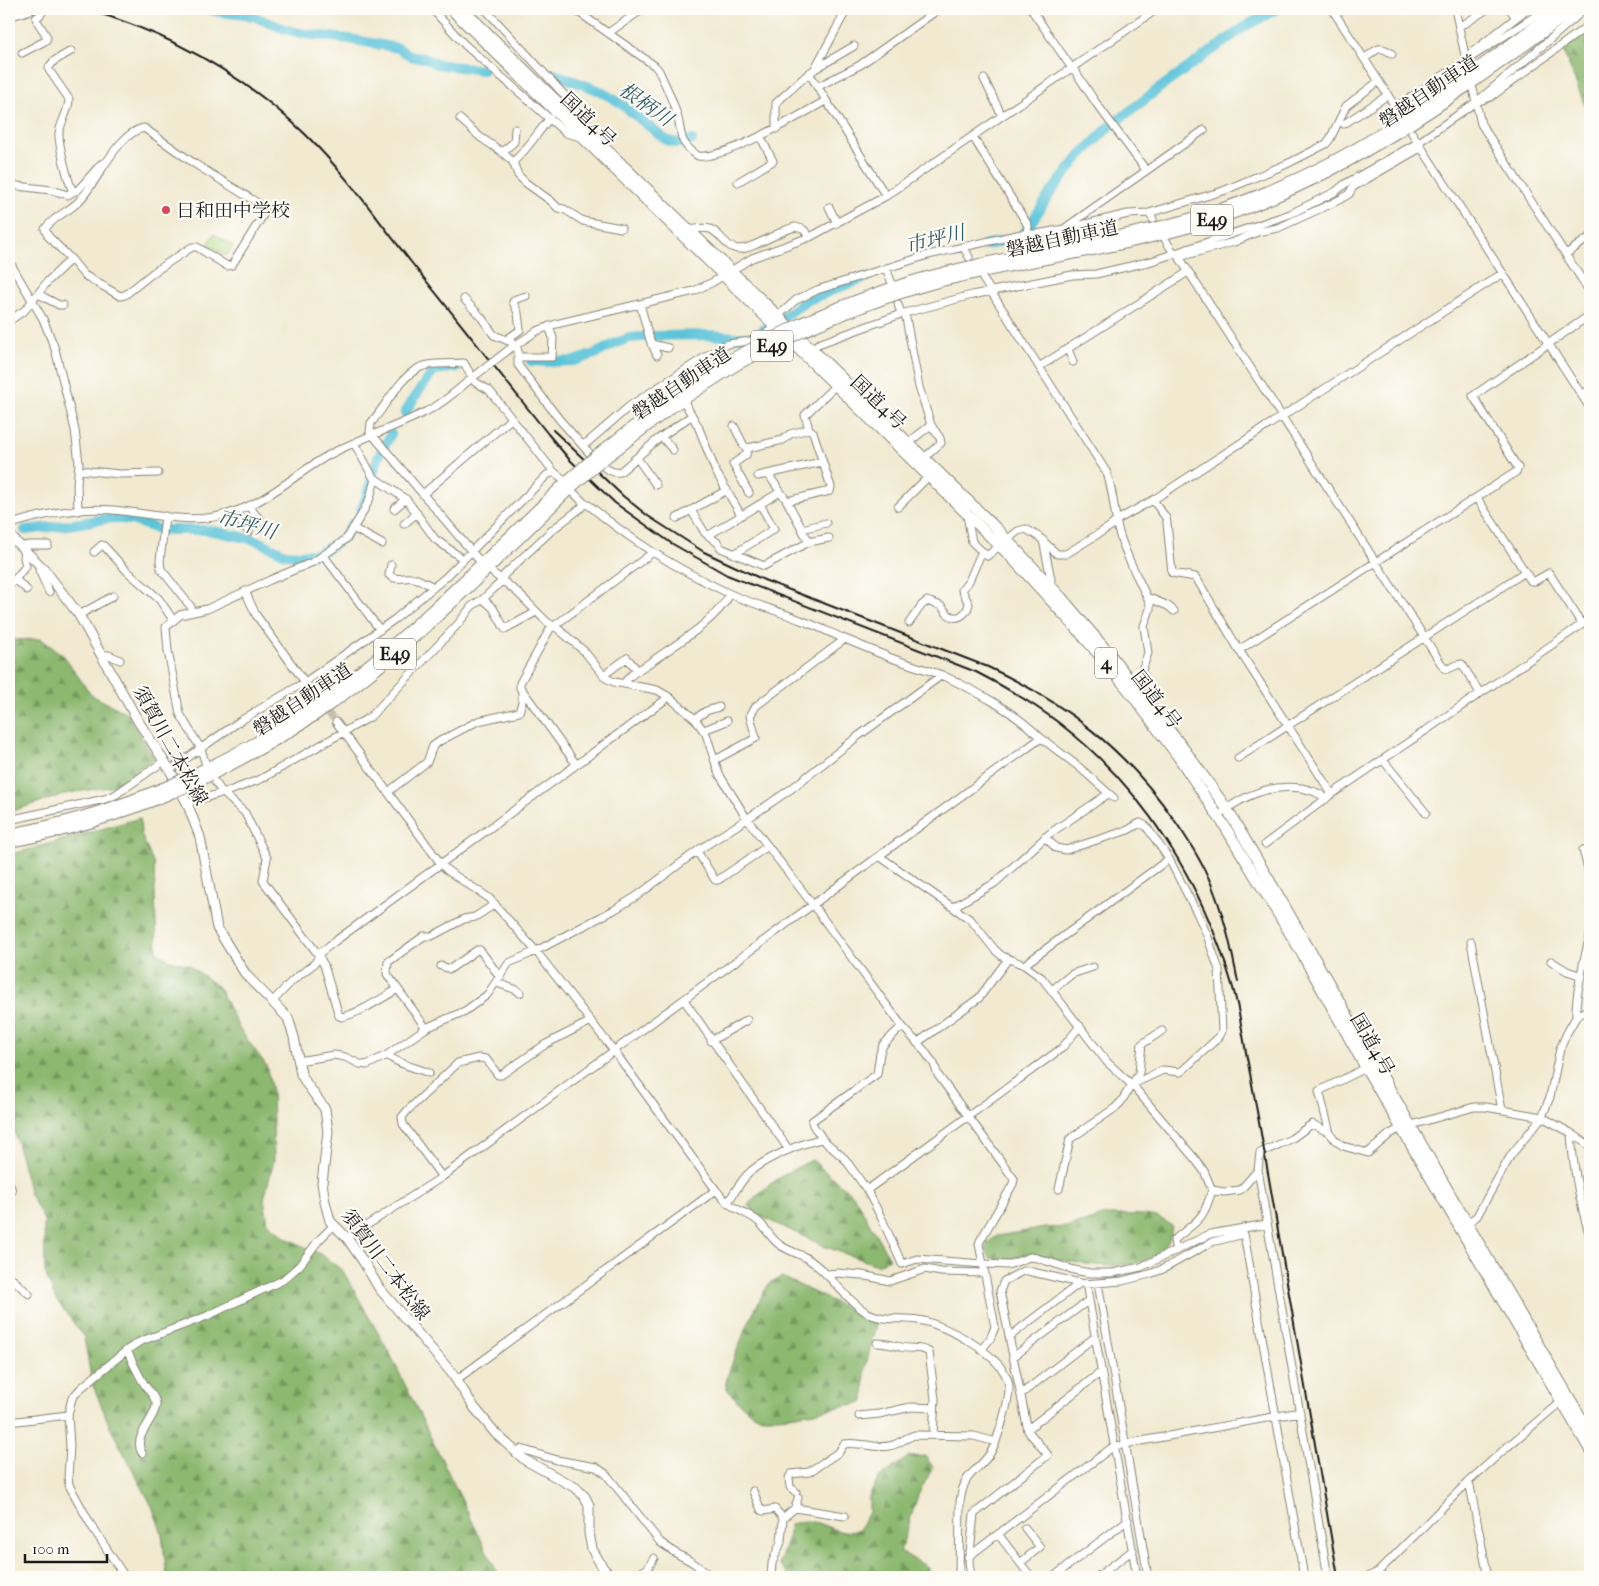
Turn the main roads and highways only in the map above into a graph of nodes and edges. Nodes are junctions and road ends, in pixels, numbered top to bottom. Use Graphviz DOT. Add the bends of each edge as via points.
graph roads {
  1 [pos="451,9"];
  2 [pos="463,9"];
  3 [pos="1560,9"];
  4 [pos="1578,10"];
  5 [pos="584,134"];
  6 [pos="728,273"];
  7 [pos="777,321"];
  8 [pos="803,326"];
  9 [pos="9,536"];
  10 [pos="1003,543"];
  11 [pos="172,789"];
  12 [pos="9,834"];
  13 [pos="9,842"];
  14 [pos="1406,1126"];
  15 [pos="1564,1399"];
  16 [pos="1590,1433"];
  17 [pos="1590,1450"];
  18 [pos="611,1577"];
  1 -- 5 [label="highway, 国道4号 / 4"];
  2 -- 5 [label="highway, 国道4号 / 4"];
  3 -- 8 [label="highway, 磐越自動車道 / E49" via="1383,132 1281,185 1198,216 1154,228 908,282 836,307"];
  4 -- 8 [label="highway, 磐越自動車道 / E49" via="1389,139 1277,196 1158,236 910,290"];
  5 -- 6 [label="highway, 国道4号 / 4"];
  5 -- 6 [label="highway, 国道4号 / 4" via="690,230"];
  6 -- 7 [label="highway, 国道4号 / 4"];
  7 -- 10 [label="highway, 国道4号 / 4" via="836,385 966,512"];
  7 -- 10 [label="highway, 国道4号 / 4" via="811,349 924,458"];
  8 -- 11 [label="highway, 磐越自動車道 / E49, bridge" via="736,360 601,457 569,484 418,634 352,689 263,748"];
  9 -- 18 [label="main road, 須賀川二本松線" via="40,565 79,615 138,721 170,770 200,837 217,928 246,975 290,1022 306,1083 327,1113 322,1183 333,1226 346,1238 383,1293 451,1372 484,1420 525,1460 576,1488 585,1497 589,1505 592,1549"];
  10 -- 14 [label="highway, 国道4号 / 4" via="1126,687 1177,755 1295,942 1366,1068"];
  10 -- 14 [label="highway, 国道4号 / 4" via="1050,586 1132,682 1226,810 1274,888"];
  11 -- 12 [label="highway, 磐越自動車道 / E49"];
  11 -- 13 [label="highway, 磐越自動車道 / E49" via="123,812"];
  14 -- 15 [label="highway, 国道4号 / 4"];
  14 -- 15 [label="highway, 国道4号 / 4" via="1467,1224"];
  15 -- 16 [label="highway, 国道4号 / 4"];
  15 -- 17 [label="highway, 国道4号 / 4"];
}
